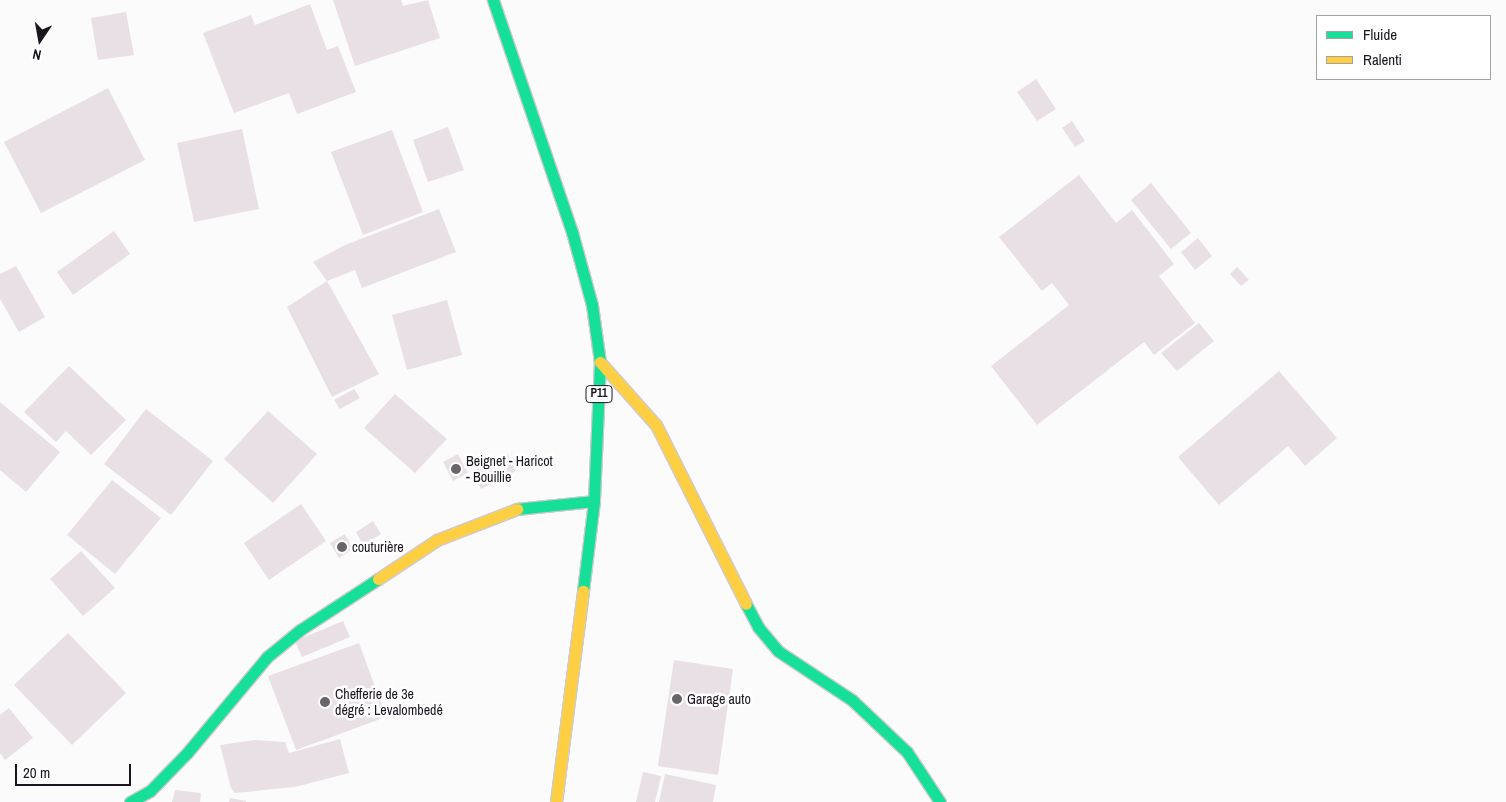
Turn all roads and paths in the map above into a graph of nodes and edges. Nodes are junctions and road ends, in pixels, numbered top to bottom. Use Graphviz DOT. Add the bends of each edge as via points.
graph roads {
  1 [pos="493,0"];
  2 [pos="600,362"];
  3 [pos="594,501"];
  4 [pos="130,802"];
  5 [pos="556,802"];
  6 [pos="940,802"];
  1 -- 2 [label="street, P11" via="572,232 592,305"];
  2 -- 3 [label="street, P11"];
  2 -- 6 [label="street" via="656,425 758,628 778,651 852,700 907,752"];
  3 -- 4 [label="street" via="513,509 437,540 300,630 267,657 187,754 150,791"];
  3 -- 5 [label="street, P11"];
}
